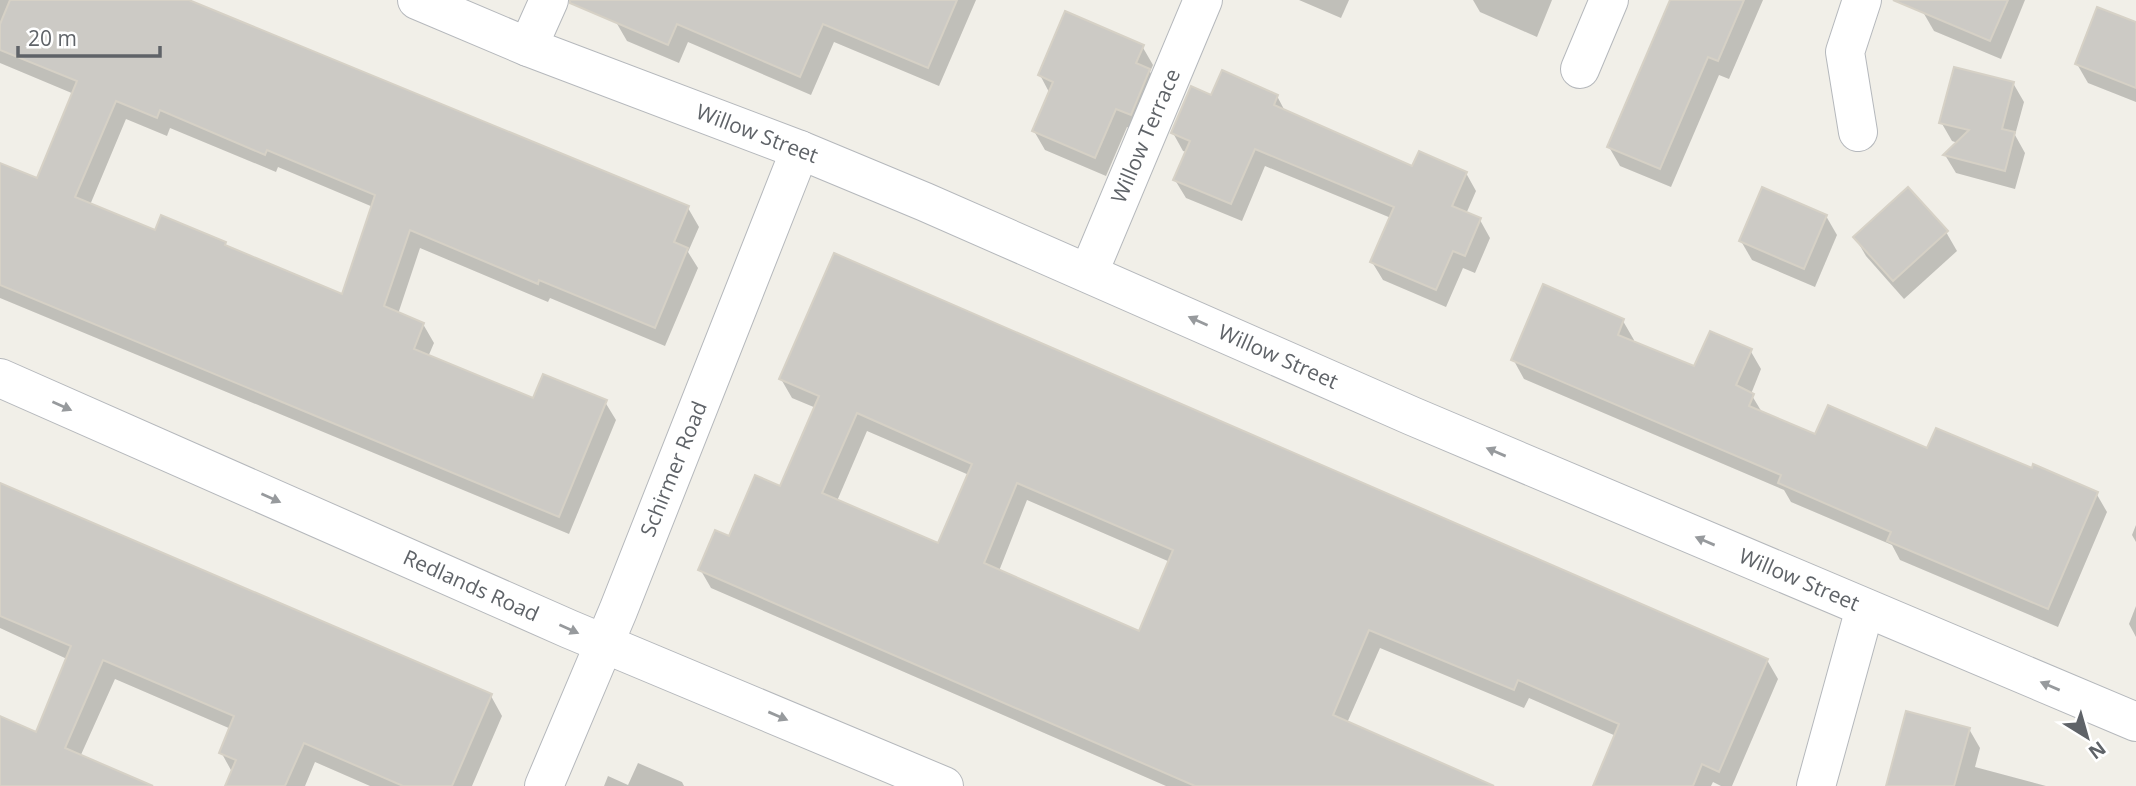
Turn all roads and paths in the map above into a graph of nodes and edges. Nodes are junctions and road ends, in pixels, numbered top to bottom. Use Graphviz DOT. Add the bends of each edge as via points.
graph roads {
  1 [pos="417,0"];
  2 [pos="549,0"];
  3 [pos="1203,0"];
  4 [pos="1609,0"];
  5 [pos="1863,0"];
  6 [pos="528,47"];
  7 [pos="1580,69"];
  8 [pos="1858,132"];
  9 [pos="800,150"];
  10 [pos="1089,272"];
  11 [pos="0,378"];
  12 [pos="1865,608"];
  13 [pos="605,644"];
  14 [pos="2136,722"];
  15 [pos="544,786"];
  16 [pos="944,786"];
  17 [pos="1816,786"];
  1 -- 6 [label="street, Willow Street"];
  2 -- 6 [label="street"];
  3 -- 10 [label="street, Willow Terrace"];
  4 -- 7 [label="street"];
  5 -- 8 [label="street" via="1845,52"];
  6 -- 9 [label="street, Willow Street"];
  9 -- 10 [label="street, Willow Street"];
  9 -- 13 [label="street, Schirmer Road"];
  12 -- 10 [label="street, Willow Street, one-way" via="1412,416"];
  11 -- 13 [label="street, Redlands Road, one-way"];
  14 -- 12 [label="street, Willow Street, one-way"];
  12 -- 17 [label="street"];
  13 -- 15 [label="street, Schirmer Road"];
  13 -- 16 [label="street, Redlands Road, one-way"];
}
